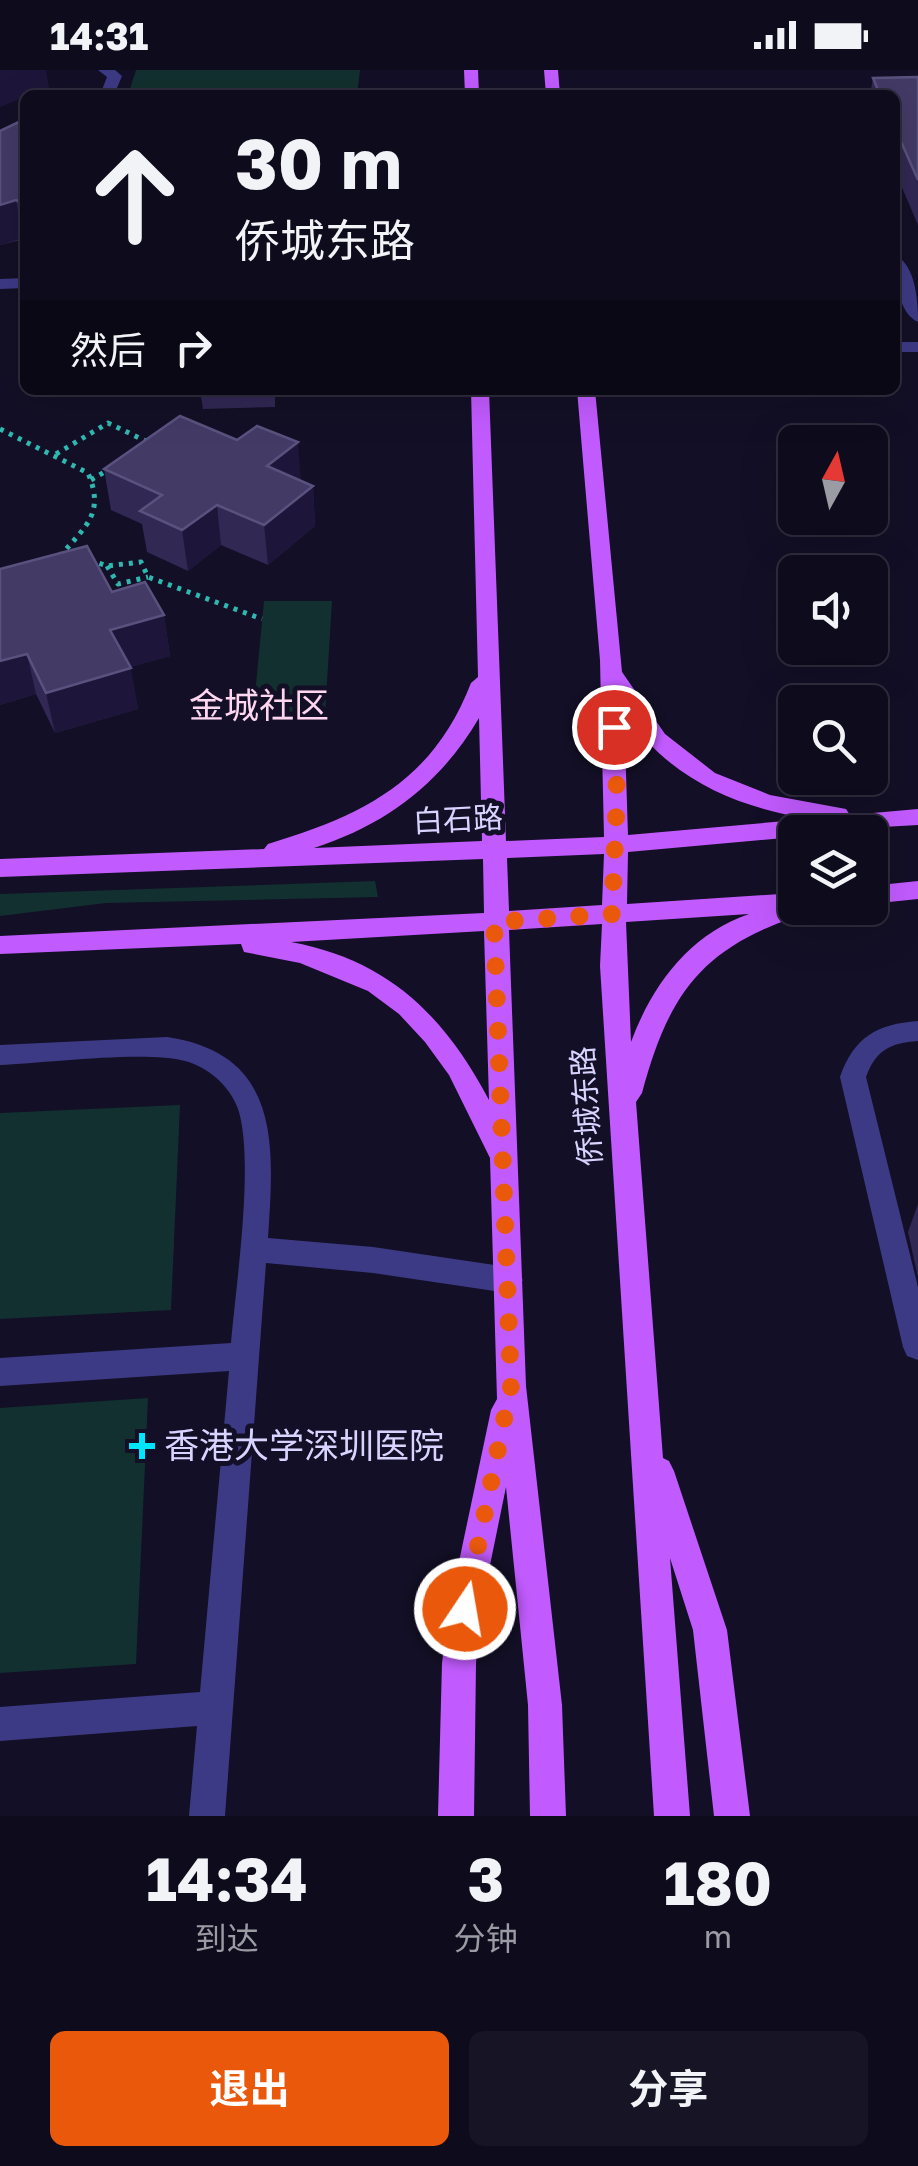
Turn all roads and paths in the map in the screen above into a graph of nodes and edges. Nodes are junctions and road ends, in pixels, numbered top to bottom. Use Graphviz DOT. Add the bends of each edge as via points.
graph roads {
  1 [pos="105,70"];
  2 [pos="110,90"];
  3 [pos="900,272"];
  4 [pos="918,317"];
  5 [pos="480,395"];
  6 [pos="586,395"];
  7 [pos="0,429"];
  8 [pos="137,453"];
  9 [pos="54,454"];
  10 [pos="122,462"];
  11 [pos="91,480"];
  12 [pos="66,551"];
  13 [pos="54,560"];
  14 [pos="107,566"];
  15 [pos="148,577"];
  16 [pos="262,619"];
  17 [pos="611,660"];
  18 [pos="488,664"];
  19 [pos="842,815"];
  20 [pos="918,817"];
  21 [pos="888,820"];
  22 [pos="778,830"];
  23 [pos="616,845"];
  24 [pos="494,851"];
  25 [pos="217,860"];
  26 [pos="0,868"];
  27 [pos="918,890"];
  28 [pos="888,893"];
  29 [pos="778,903"];
  30 [pos="612,914"];
  31 [pos="778,914"];
  32 [pos="494,922"];
  33 [pos="193,937"];
  34 [pos="0,945"];
  35 [pos="918,1030"];
  36 [pos="0,1055"];
  37 [pos="623,1118"];
  38 [pos="505,1173"];
  39 [pos="252,1248"];
  40 [pos="508,1280"];
  41 [pos="918,1347"];
  42 [pos="245,1356"];
  43 [pos="0,1372"];
  44 [pos="511,1386"];
  45 [pos="647,1442"];
  46 [pos="215,1708"];
  47 [pos="0,1724"];
  48 [pos="207,1816"];
  49 [pos="456,1816"];
  50 [pos="548,1816"];
  51 [pos="672,1816"];
  52 [pos="732,1816"];
  1 -- 2 [label="street" via="115,76"];
  3 -- 4 [label="street"];
  5 -- 18 [label="main road"];
  6 -- 17 [label="main road, 侨城东路"];
  7 -- 9 [label="path"];
  8 -- 9 [label="path" via="155,443 108,423"];
  9 -- 11 [label="path"];
  10 -- 11 [label="path"];
  11 -- 12 [label="path" via="97,494 92,519"];
  12 -- 13 [label="path"];
  12 -- 14 [label="path"];
  14 -- 15 [label="path" via="140,562"];
  14 -- 15 [label="path" via="118,584"];
  15 -- 16 [label="path"];
  17 -- 19 [label="main road" via="631,706 678,762 713,784 785,808"];
  17 -- 23 [label="main road, 侨城东路"];
  18 -- 24 [label="main road"];
  18 -- 25 [label="main road" via="474,712 424,780 342,830"];
  20 -- 21 [label="main road, 白石路"];
  22 -- 23 [label="main road, 白石路"];
  23 -- 24 [label="main road, 白石路"];
  23 -- 30 [label="main road, 侨城东路"];
  24 -- 25 [label="main road, 白石路"];
  24 -- 32 [label="main road"];
  25 -- 26 [label="main road, 白石路"];
  27 -- 28 [label="main road"];
  29 -- 30 [label="main road"];
  30 -- 32 [label="main road"];
  30 -- 37 [label="main road, 侨城东路"];
  31 -- 37 [label="main road" via="719,938 662,997 639,1049"];
  32 -- 33 [label="main road"];
  32 -- 38 [label="main road"];
  33 -- 34 [label="main road"];
  33 -- 38 [label="main road" via="311,957 386,988 435,1031 462,1069"];
  35 -- 41 [label="street" via="874,1041 860,1054 853,1077"];
  36 -- 39 [label="street" via="167,1046 212,1059 230,1073 252,1111"];
  37 -- 45 [label="main road, 侨城东路"];
  38 -- 40 [label="main road"];
  39 -- 40 [label="street"];
  39 -- 42 [label="street"];
  40 -- 44 [label="main road"];
  42 -- 43 [label="street"];
  42 -- 46 [label="street"];
  44 -- 49 [label="main road" via="465,1609"];
  44 -- 50 [label="main road" via="545,1705"];
  45 -- 51 [label="main road, 侨城东路"];
  45 -- 52 [label="main road" via="710,1630"];
  46 -- 47 [label="street"];
  46 -- 48 [label="street"];
}
